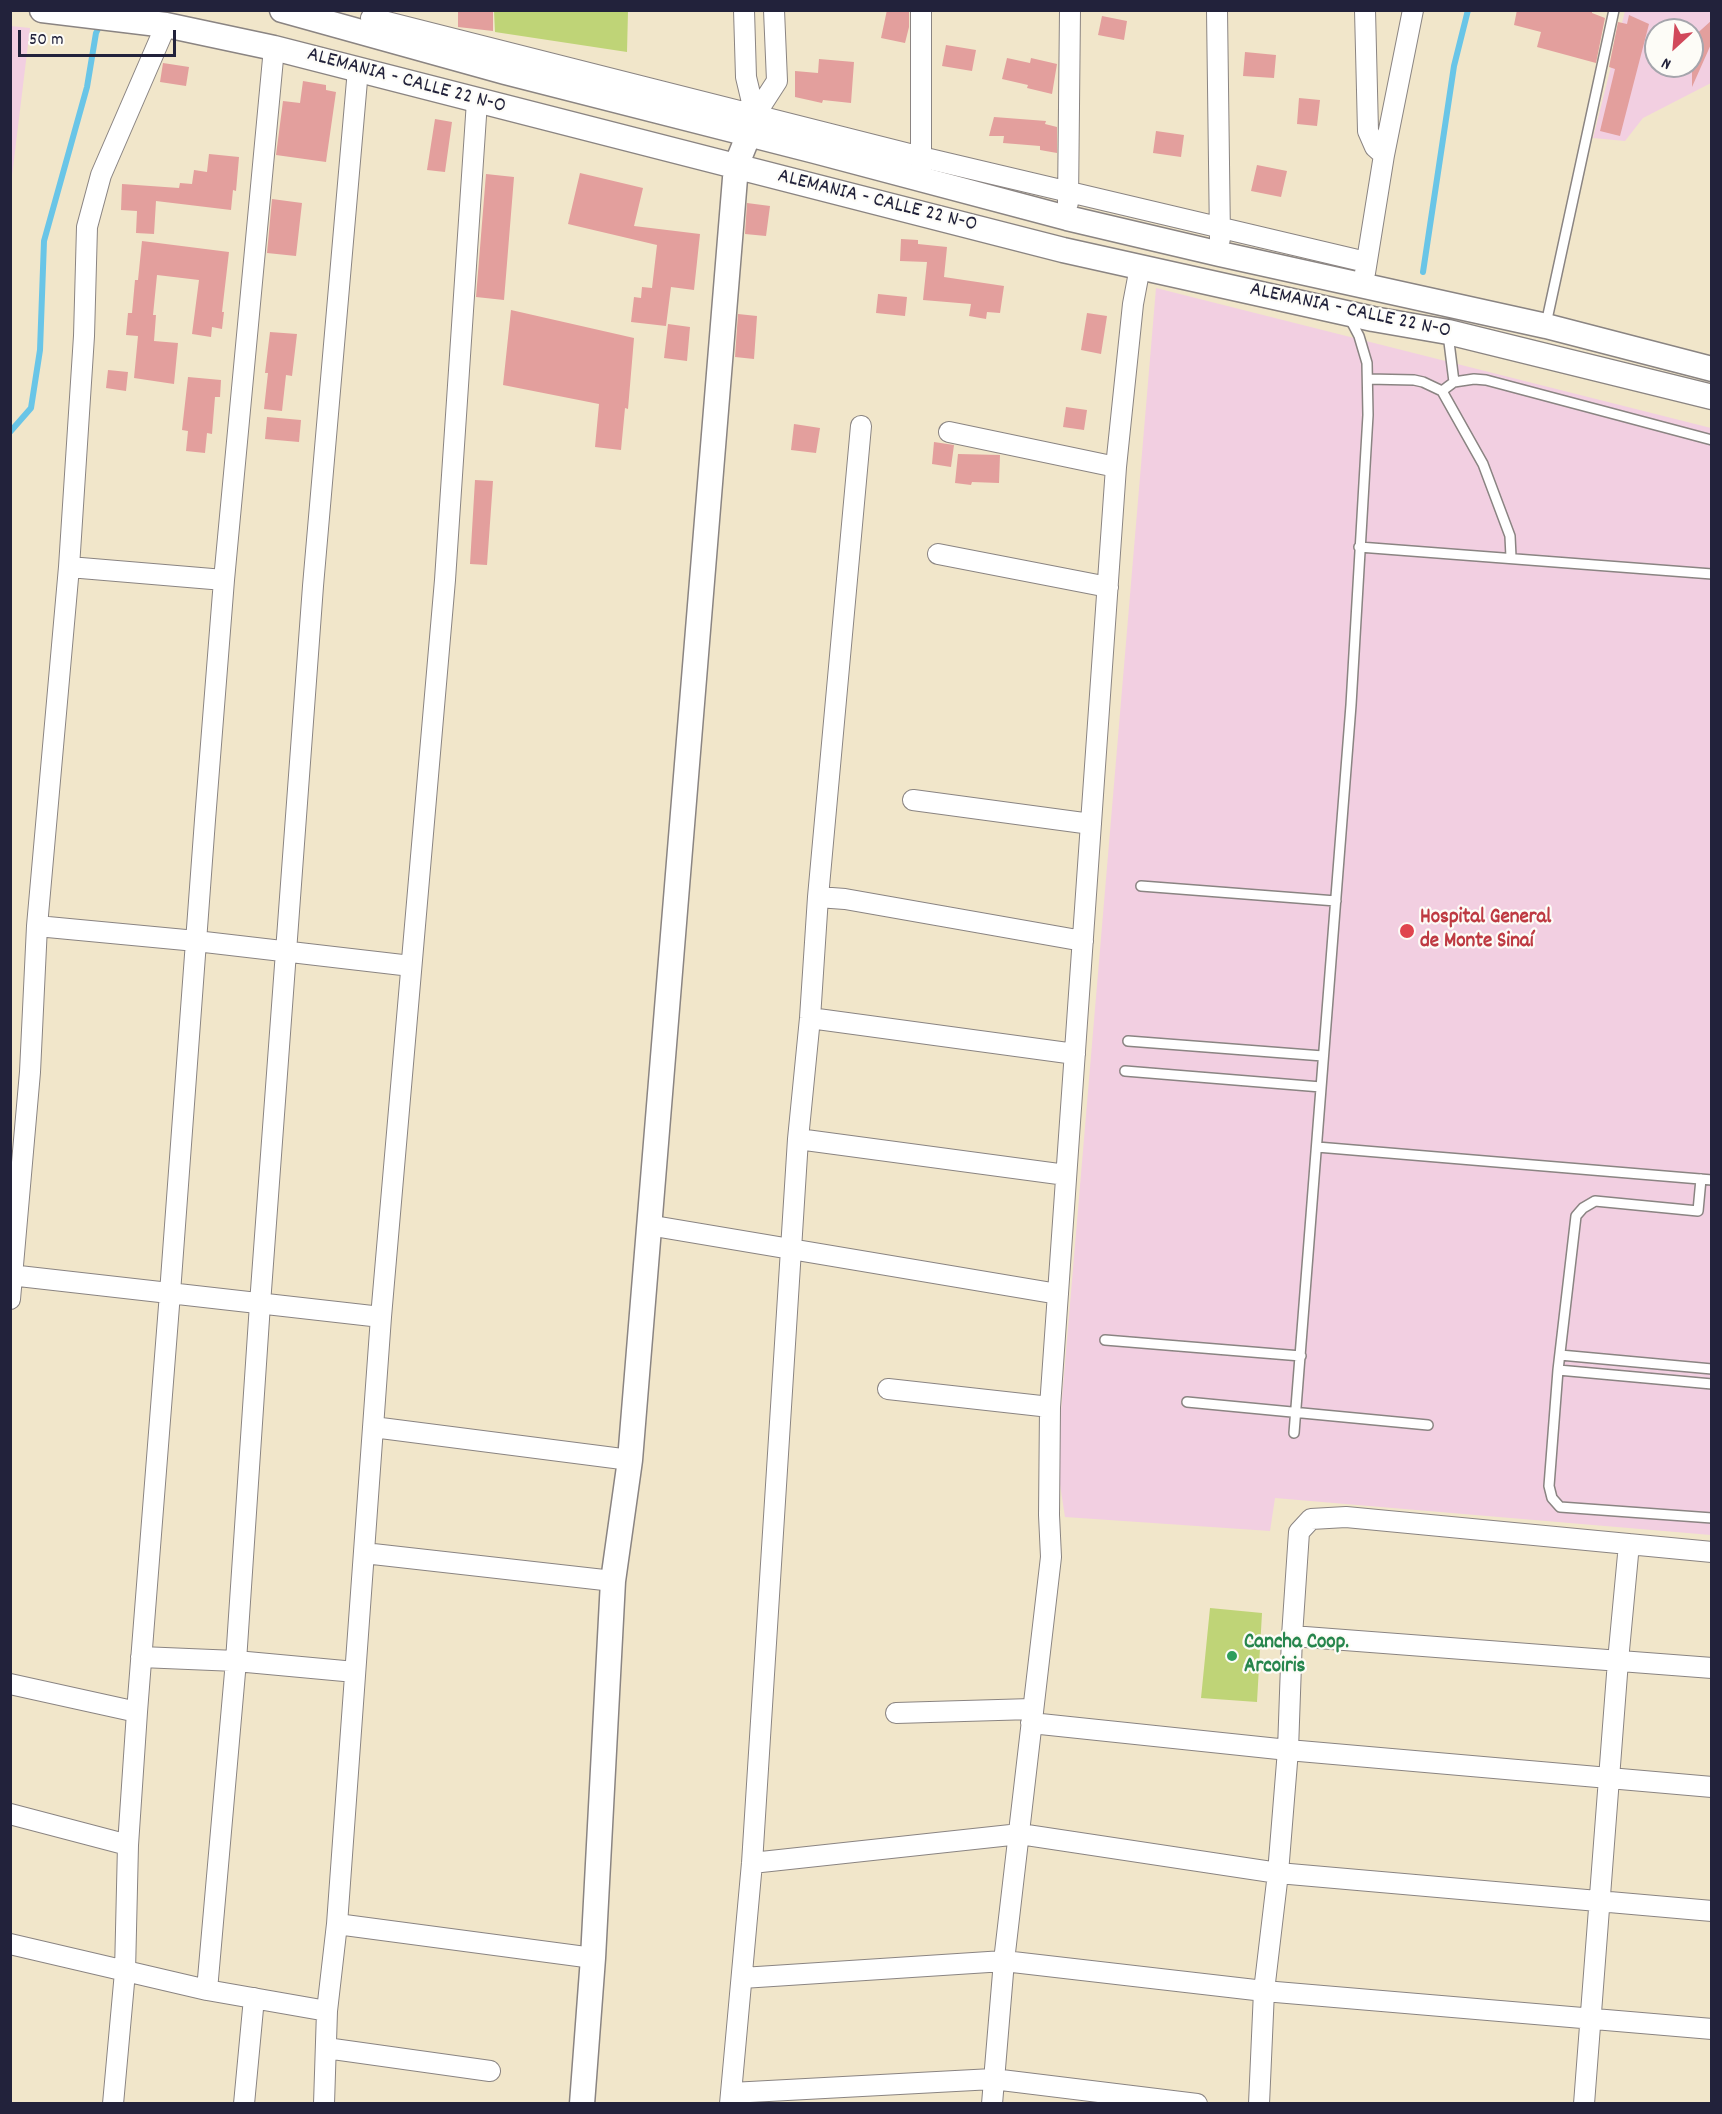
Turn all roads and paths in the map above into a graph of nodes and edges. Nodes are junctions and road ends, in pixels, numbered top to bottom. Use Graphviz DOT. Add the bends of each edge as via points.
graph roads {
  1 [pos="282,10"];
  2 [pos="744,10"];
  3 [pos="774,10"];
  4 [pos="921,10"];
  5 [pos="1070,10"];
  6 [pos="1217,10"];
  7 [pos="1365,10"];
  8 [pos="1413,10"];
  9 [pos="1614,10"];
  10 [pos="44,11"];
  11 [pos="371,21"];
  12 [pos="158,24"];
  13 [pos="274,48"];
  14 [pos="358,69"];
  15 [pos="477,101"];
  16 [pos="752,124"];
  17 [pos="1384,154"];
  18 [pos="736,166"];
  19 [pos="921,168"];
  20 [pos="1068,193"];
  21 [pos="1067,218"];
  22 [pos="1220,229"];
  23 [pos="1220,254"];
  24 [pos="1140,267"];
  25 [pos="1365,273"];
  26 [pos="1345,311"];
  27 [pos="1546,326"];
  28 [pos="1448,332"];
  29 [pos="1712,369"];
  30 [pos="1368,379"];
  31 [pos="1454,382"];
  32 [pos="1442,392"];
  33 [pos="1712,397"];
  34 [pos="861,426"];
  35 [pos="949,432"];
  36 [pos="1712,440"];
  37 [pos="1116,467"];
  38 [pos="1359,547"];
  39 [pos="938,554"];
  40 [pos="1511,557"];
  41 [pos="69,567"];
  42 [pos="1712,574"];
  43 [pos="224,580"];
  44 [pos="1108,588"];
  45 [pos="913,800"];
  46 [pos="1091,824"];
  47 [pos="1141,886"];
  48 [pos="818,897"];
  49 [pos="1336,901"];
  50 [pos="37,927"];
  51 [pos="196,941"];
  52 [pos="1083,941"];
  53 [pos="286,952"];
  54 [pos="411,966"];
  55 [pos="810,1018"];
  56 [pos="1128,1041"];
  57 [pos="1075,1054"];
  58 [pos="1323,1056"];
  59 [pos="1125,1071"];
  60 [pos="1321,1087"];
  61 [pos="798,1139"];
  62 [pos="1317,1147"];
  63 [pos="1066,1175"];
  64 [pos="1701,1179"];
  65 [pos="1712,1180"];
  66 [pos="1699,1198"];
  67 [pos="1712,1199"];
  68 [pos="648,1225"];
  69 [pos="790,1248"];
  70 [pos="11,1275"];
  71 [pos="170,1293"];
  72 [pos="1058,1294"];
  73 [pos="10,1299"];
  74 [pos="260,1304"];
  75 [pos="381,1317"];
  76 [pos="1105,1340"];
  77 [pos="1560,1354"];
  78 [pos="1300,1356"];
  79 [pos="1712,1369"];
  80 [pos="1558,1370"];
  81 [pos="1712,1384"];
  82 [pos="888,1389"];
  83 [pos="1187,1402"];
  84 [pos="1050,1407"];
  85 [pos="1296,1412"];
  86 [pos="1428,1425"];
  87 [pos="373,1427"];
  88 [pos="1294,1433"];
  89 [pos="630,1460"];
  90 [pos="1712,1518"];
  91 [pos="1629,1544"];
  92 [pos="1712,1552"];
  93 [pos="364,1553"];
  94 [pos="613,1581"];
  95 [pos="1292,1636"];
  96 [pos="141,1657"];
  97 [pos="236,1661"];
  98 [pos="1618,1662"];
  99 [pos="1712,1668"];
  100 [pos="355,1672"];
  101 [pos="10,1684"];
  102 [pos="137,1712"];
  103 [pos="896,1713"];
  104 [pos="1032,1716"];
  105 [pos="1288,1750"];
  106 [pos="1609,1778"];
  107 [pos="1712,1787"];
  108 [pos="10,1814"];
  109 [pos="1020,1834"];
  110 [pos="128,1845"];
  111 [pos="752,1863"];
  112 [pos="1278,1873"];
  113 [pos="1599,1900"];
  114 [pos="1712,1911"];
  115 [pos="337,1924"];
  116 [pos="10,1944"];
  117 [pos="593,1958"];
  118 [pos="1004,1961"];
  119 [pos="125,1972"];
  120 [pos="742,1978"];
  121 [pos="207,1990"];
  122 [pos="1264,1991"];
  123 [pos="254,1998"];
  124 [pos="327,2010"];
  125 [pos="1590,2019"];
  126 [pos="1712,2029"];
  127 [pos="326,2048"];
  128 [pos="490,2071"];
  129 [pos="993,2079"];
  130 [pos="731,2098"];
  131 [pos="113,2103"];
  132 [pos="244,2103"];
  133 [pos="324,2103"];
  134 [pos="582,2103"];
  135 [pos="992,2103"];
  136 [pos="1197,2103"];
  137 [pos="1259,2103"];
  138 [pos="1584,2103"];
  1 -- 11 [label="street, ALEMANIA - CALLE 22 N-O" via="313,18"];
  2 -- 16 [label="street"];
  3 -- 16 [label="street" via="777,81"];
  4 -- 19 [label="street"];
  5 -- 20 [label="street"];
  6 -- 22 [label="street"];
  7 -- 17 [label="street" via="1368,131 1375,147"];
  8 -- 17 [label="street"];
  9 -- 27 [label="lane"];
  10 -- 12 [label="street, ALEMANIA - CALLE 22 N-O"];
  11 -- 16 [label="street, ALEMANIA - CALLE 22 N-O"];
  12 -- 13 [label="street, ALEMANIA - CALLE 22 N-O"];
  12 -- 41 [label="street" via="101,176 87,227"];
  13 -- 14 [label="street, ALEMANIA - CALLE 22 N-O"];
  13 -- 43 [label="street"];
  14 -- 15 [label="street, ALEMANIA - CALLE 22 N-O"];
  14 -- 53 [label="street"];
  15 -- 18 [label="street, ALEMANIA - CALLE 22 N-O"];
  15 -- 54 [label="street" via="445,580"];
  16 -- 18 [label="street"];
  16 -- 19 [label="street, ALEMANIA - CALLE 22 N-O"];
  17 -- 25 [label="street"];
  18 -- 24 [label="street, ALEMANIA - CALLE 22 N-O"];
  18 -- 68 [label="street"];
  19 -- 20 [label="street"];
  19 -- 21 [label="street, ALEMANIA - CALLE 22 N-O"];
  20 -- 21 [label="street"];
  20 -- 22 [label="street"];
  21 -- 23 [label="street, ALEMANIA - CALLE 22 N-O"];
  22 -- 23 [label="street"];
  22 -- 25 [label="street"];
  23 -- 25 [label="street, ALEMANIA - CALLE 22 N-O"];
  24 -- 26 [label="street, ALEMANIA - CALLE 22 N-O"];
  24 -- 37 [label="street"];
  25 -- 27 [label="street, ALEMANIA - CALLE 22 N-O"];
  26 -- 28 [label="street, ALEMANIA - CALLE 22 N-O"];
  26 -- 30 [label="lane" via="1365,349"];
  27 -- 29 [label="street, ALEMANIA - CALLE 22 N-O"];
  28 -- 31 [label="lane"];
  28 -- 33 [label="street, ALEMANIA - CALLE 22 N-O"];
  30 -- 32 [label="lane" via="1414,380"];
  30 -- 38 [label="lane"];
  31 -- 32 [label="lane"];
  31 -- 36 [label="lane" via="1486,380"];
  32 -- 40 [label="lane" via="1483,464 1510,536"];
  34 -- 48 [label="street"];
  35 -- 37 [label="street"];
  37 -- 44 [label="street"];
  38 -- 40 [label="lane"];
  38 -- 49 [label="lane"];
  39 -- 44 [label="street"];
  40 -- 42 [label="lane"];
  41 -- 43 [label="street"];
  41 -- 50 [label="street"];
  43 -- 51 [label="street"];
  44 -- 46 [label="street"];
  45 -- 46 [label="street"];
  46 -- 52 [label="street"];
  47 -- 49 [label="lane"];
  48 -- 52 [label="street"];
  48 -- 55 [label="street"];
  49 -- 58 [label="lane"];
  50 -- 51 [label="street"];
  50 -- 70 [label="street" via="30,1072"];
  51 -- 53 [label="street"];
  51 -- 71 [label="street"];
  52 -- 57 [label="street"];
  53 -- 54 [label="street"];
  53 -- 74 [label="street"];
  54 -- 75 [label="street"];
  55 -- 57 [label="street"];
  55 -- 61 [label="street"];
  56 -- 58 [label="lane"];
  57 -- 63 [label="street"];
  58 -- 60 [label="lane"];
  59 -- 60 [label="lane"];
  60 -- 62 [label="lane"];
  61 -- 63 [label="street"];
  61 -- 69 [label="street"];
  62 -- 64 [label="lane"];
  62 -- 78 [label="lane"];
  63 -- 72 [label="street"];
  64 -- 65 [label="lane"];
  64 -- 66 [label="lane"];
  66 -- 67 [label="lane"];
  66 -- 77 [label="lane" via="1698,1210 1595,1201 1583,1208 1576,1216"];
  68 -- 69 [label="street"];
  68 -- 89 [label="street"];
  69 -- 72 [label="street"];
  69 -- 111 [label="street"];
  70 -- 71 [label="street"];
  70 -- 73 [label="street"];
  71 -- 74 [label="street"];
  71 -- 96 [label="street"];
  72 -- 84 [label="street"];
  74 -- 75 [label="street"];
  74 -- 97 [label="street"];
  75 -- 87 [label="street"];
  76 -- 78 [label="lane"];
  77 -- 79 [label="lane"];
  77 -- 80 [label="lane"];
  78 -- 85 [label="lane"];
  80 -- 81 [label="lane"];
  80 -- 90 [label="lane" via="1549,1486 1560,1507"];
  82 -- 84 [label="street"];
  83 -- 85 [label="lane"];
  84 -- 104 [label="street" via="1051,1557"];
  85 -- 86 [label="lane"];
  85 -- 88 [label="lane"];
  87 -- 89 [label="street"];
  87 -- 93 [label="street"];
  89 -- 94 [label="street"];
  91 -- 92 [label="street"];
  91 -- 95 [label="street" via="1346,1517 1311,1519 1299,1532"];
  91 -- 98 [label="street"];
  93 -- 94 [label="street"];
  93 -- 100 [label="street"];
  94 -- 117 [label="street"];
  95 -- 98 [label="street"];
  95 -- 105 [label="street"];
  96 -- 97 [label="street"];
  96 -- 102 [label="street"];
  97 -- 100 [label="street"];
  97 -- 121 [label="street"];
  98 -- 99 [label="street"];
  98 -- 106 [label="street"];
  100 -- 115 [label="street"];
  101 -- 102 [label="street"];
  102 -- 110 [label="street"];
  103 -- 104 [label="street"];
  104 -- 105 [label="street"];
  104 -- 109 [label="street"];
  105 -- 106 [label="street"];
  105 -- 112 [label="street"];
  106 -- 107 [label="street"];
  106 -- 113 [label="street"];
  108 -- 110 [label="street"];
  109 -- 111 [label="street"];
  109 -- 112 [label="street"];
  109 -- 118 [label="street"];
  110 -- 119 [label="street"];
  111 -- 120 [label="street"];
  112 -- 113 [label="street"];
  112 -- 122 [label="street"];
  113 -- 114 [label="street"];
  113 -- 125 [label="street"];
  115 -- 117 [label="street"];
  115 -- 124 [label="street"];
  116 -- 119 [label="street"];
  117 -- 134 [label="street"];
  118 -- 120 [label="street"];
  118 -- 122 [label="street"];
  118 -- 129 [label="street"];
  119 -- 121 [label="street"];
  119 -- 131 [label="street"];
  120 -- 130 [label="street"];
  121 -- 123 [label="street"];
  122 -- 125 [label="street"];
  122 -- 137 [label="street"];
  123 -- 124 [label="street"];
  123 -- 132 [label="street"];
  124 -- 127 [label="street"];
  125 -- 126 [label="street"];
  125 -- 138 [label="street"];
  127 -- 128 [label="street"];
  127 -- 133 [label="street"];
  129 -- 130 [label="street"];
  129 -- 135 [label="street"];
  129 -- 136 [label="street"];
}
